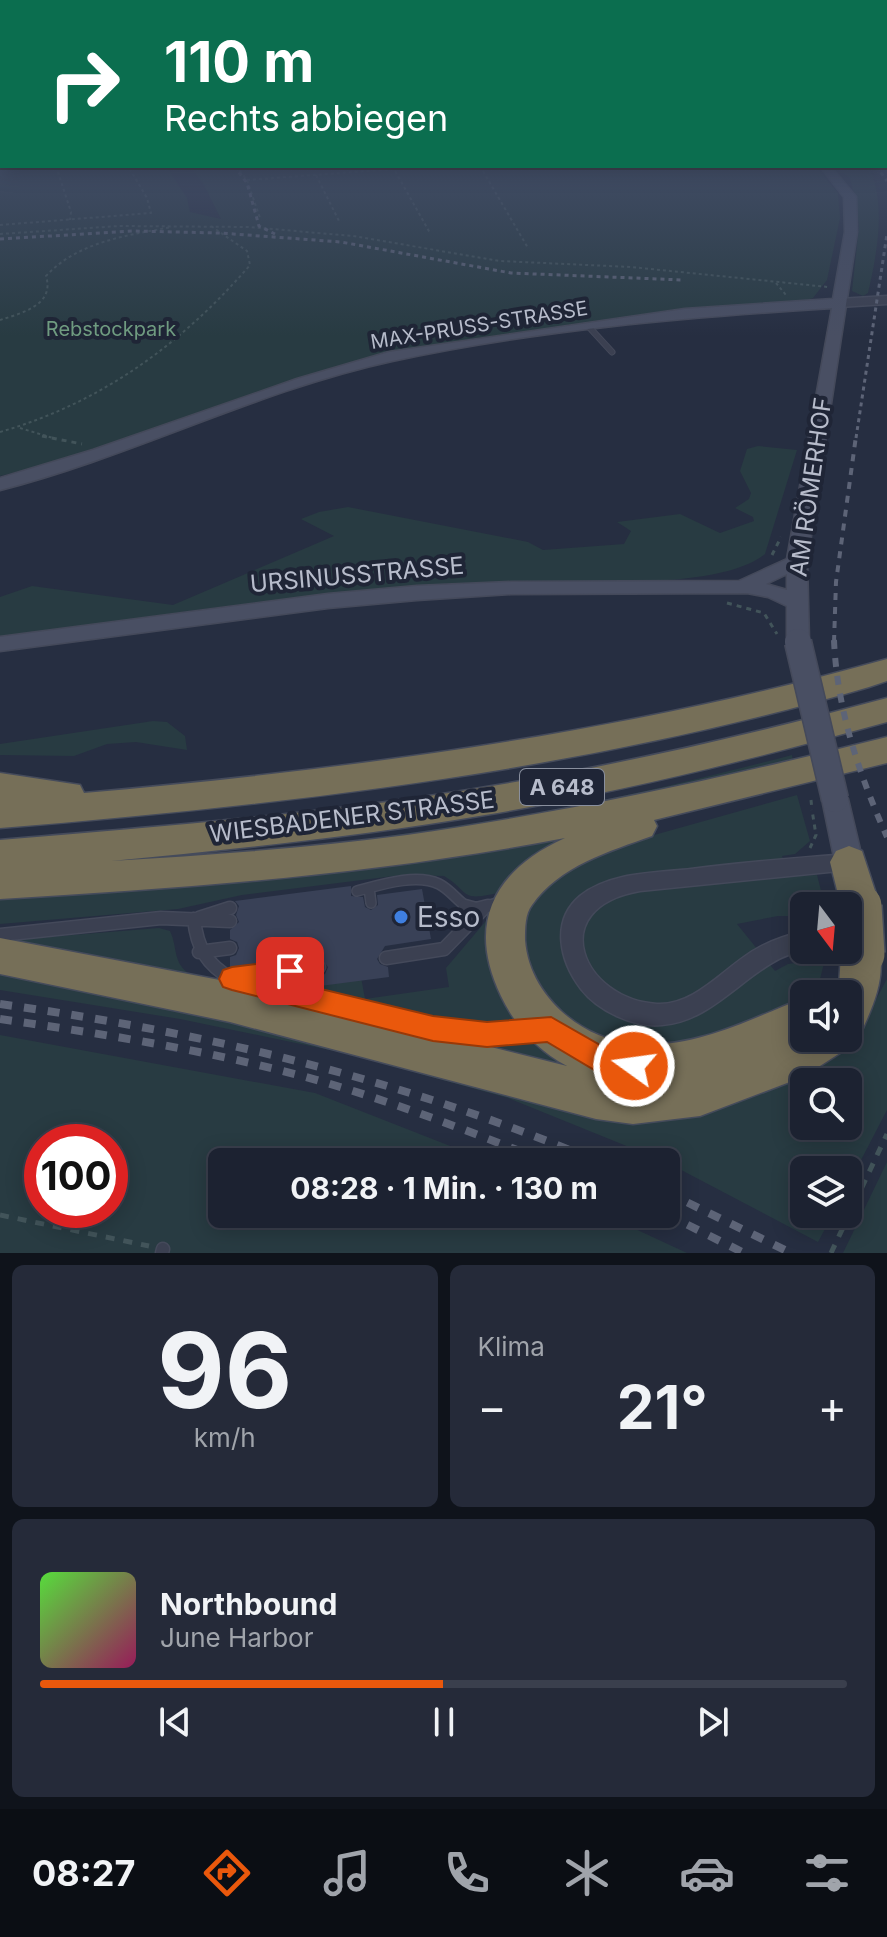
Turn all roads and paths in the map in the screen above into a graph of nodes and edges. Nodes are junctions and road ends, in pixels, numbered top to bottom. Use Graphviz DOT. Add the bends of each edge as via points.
graph roads {
  1 [pos="88,218"];
  2 [pos="422,218"];
  3 [pos="511,218"];
  4 [pos="852,218"];
  5 [pos="70,220"];
  6 [pos="0,225"];
  7 [pos="183,225"];
  8 [pos="209,225"];
  9 [pos="430,233"];
  10 [pos="0,234"];
  11 [pos="528,248"];
  12 [pos="835,296"];
  13 [pos="887,300"];
  14 [pos="0,320"];
  15 [pos="589,327"];
  16 [pos="612,352"];
  17 [pos="20,428"];
  18 [pos="0,432"];
  19 [pos="89,446"];
  20 [pos="0,484"];
  21 [pos="783,532"];
  22 [pos="769,561"];
  23 [pos="797,562"];
  24 [pos="730,589"];
  25 [pos="796,602"];
  26 [pos="788,641"];
  27 [pos="0,644"];
  28 [pos="887,670"];
  29 [pos="887,710"];
  30 [pos="887,750"];
  31 [pos="752,786"];
  32 [pos="0,787"];
  33 [pos="141,803"];
  34 [pos="823,804"];
  35 [pos="0,814"];
  36 [pos="808,851"];
  37 [pos="0,855"];
  38 [pos="849,862"];
  39 [pos="0,883"];
  40 [pos="369,888"];
  41 [pos="357,891"];
  42 [pos="852,892"];
  43 [pos="500,902"];
  44 [pos="371,903"];
  45 [pos="230,908"];
  46 [pos="194,919"];
  47 [pos="230,921"];
  48 [pos="0,935"];
  49 [pos="790,947"];
  50 [pos="230,948"];
  51 [pos="199,952"];
  52 [pos="0,956"];
  53 [pos="386,958"];
  54 [pos="319,967"];
  55 [pos="232,979"];
  56 [pos="790,1023"];
  57 [pos="551,1029"];
  58 [pos="802,1052"];
  59 [pos="887,1134"];
  60 [pos="0,1215"];
  61 [pos="162,1251"];
  62 [pos="831,1253"];
  1 -- 5 [label="path"];
  2 -- 9 [label="path"];
  3 -- 11 [label="path"];
  4 -- 12 [label="main road, AM RÖMERHOF"];
  5 -- 6 [label="path"];
  7 -- 8 [label="path"];
  7 -- 10 [label="path"];
  7 -- 14 [label="path" via="108,241 65,259 46,276 49,292 41,303"];
  8 -- 12 [label="path" via="353,236 500,261 631,267"];
  8 -- 17 [label="path" via="247,251 250,265 227,293 143,365 103,390"];
  12 -- 13 [label="street"];
  12 -- 15 [label="main road, MAX-PRUSS-STRASSE"];
  12 -- 23 [label="main road, AM RÖMERHOF"];
  15 -- 16 [label="lane"];
  15 -- 20 [label="main road, MAX-PRUSS-STRASSE" via="389,357"];
  17 -- 18 [label="path"];
  17 -- 19 [label="path"];
  21 -- 22 [label="path"];
  23 -- 24 [label="main road, URSINUSSTRASSE"];
  23 -- 25 [label="main road, AM RÖMERHOF"];
  24 -- 25 [label="main road, URSINUSSTRASSE"];
  24 -- 26 [label="path" via="723,603 755,607"];
  24 -- 27 [label="main road, URSINUSSTRASSE" via="417,593"];
  25 -- 26 [label="main road, AM RÖMERHOF"];
  26 -- 34 [label="main road, AM RÖMERHOF, bridge"];
  28 -- 33 [label="highway, WIESBADENER STRASSE / A 648" via="747,709 597,741 425,770"];
  29 -- 37 [label="highway, WIESBADENER STRASSE / A 648" via="739,751 484,801 231,835"];
  30 -- 31 [label="highway"];
  31 -- 39 [label="highway" via="557,826 403,850"];
  31 -- 43 [label="highway" via="577,849"];
  32 -- 33 [label="highway"];
  33 -- 35 [label="highway, A 648"];
  34 -- 36 [label="path"];
  34 -- 38 [label="main road, AM RÖMERHOF"];
  38 -- 42 [label="highway"];
  38 -- 49 [label="street" via="613,889 574,917 570,938 581,974 596,992 637,1014 663,1015 708,996 777,946"];
  40 -- 41 [label="lane"];
  40 -- 43 [label="lane" via="427,881 439,884 467,908"];
  40 -- 44 [label="lane"];
  43 -- 53 [label="lane" via="466,923 444,949"];
  43 -- 57 [label="highway" via="509,910 504,935 509,966 527,1006"];
  45 -- 46 [label="lane"];
  46 -- 47 [label="lane"];
  46 -- 48 [label="lane"];
  46 -- 51 [label="lane"];
  50 -- 51 [label="lane"];
  51 -- 55 [label="lane"];
  52 -- 58 [label="highway" via="230,1002 504,1074 633,1101 700,1093"];
  54 -- 55 [label="lane"];
  55 -- 57 [label="lane" via="433,1028 487,1034"];
  56 -- 57 [label="highway" via="699,1059 651,1067 596,1057"];
  59 -- 62 [label="path"];
  60 -- 61 [label="path"];
}
